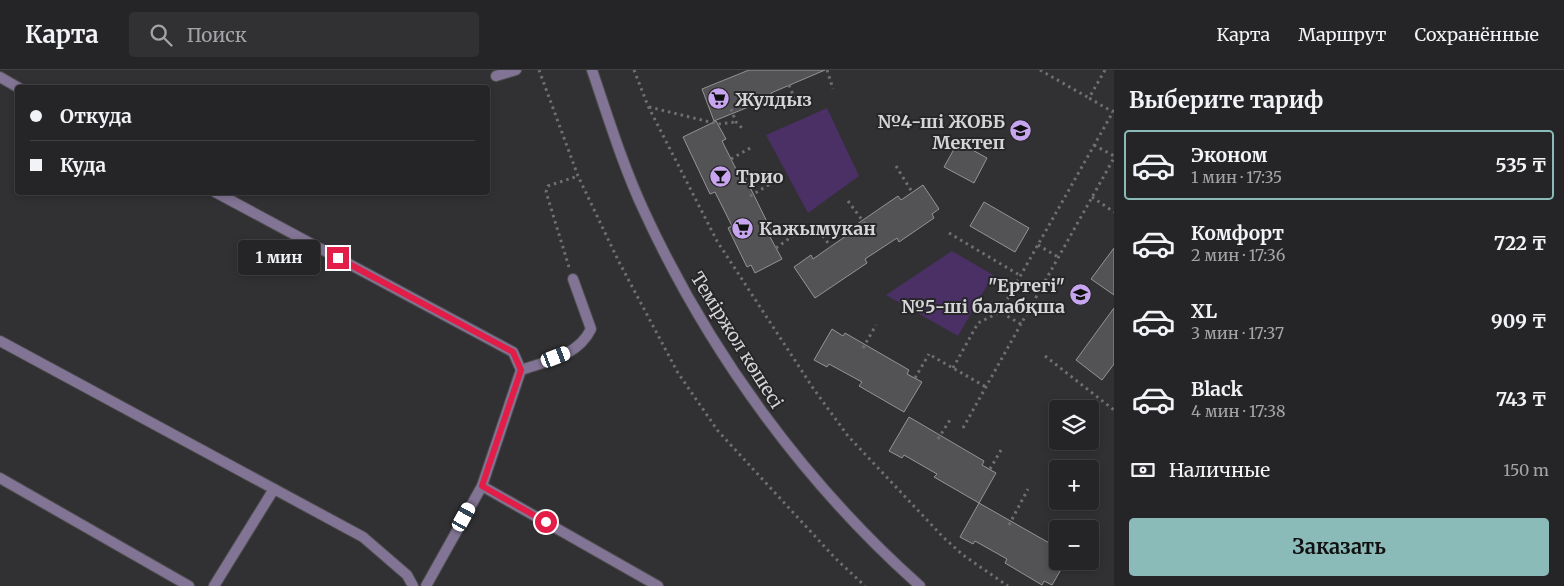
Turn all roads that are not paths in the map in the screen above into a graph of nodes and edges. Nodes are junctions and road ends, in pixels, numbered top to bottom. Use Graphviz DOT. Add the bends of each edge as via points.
graph roads {
  1 [pos="516,70"];
  2 [pos="592,70"];
  3 [pos="496,76"];
  4 [pos="0,77"];
  5 [pos="15,86"];
  6 [pos="221,195"];
  7 [pos="573,279"];
  8 [pos="0,341"];
  9 [pos="521,370"];
  10 [pos="0,478"];
  11 [pos="482,486"];
  12 [pos="274,489"];
  13 [pos="189,586"];
  14 [pos="214,586"];
  15 [pos="413,586"];
  16 [pos="426,586"];
  17 [pos="658,586"];
  18 [pos="920,586"];
  1 -- 3 [label="street"];
  2 -- 18 [label="street, Теміржол көшесі" via="644,211 737,375 774,427 843,511"];
  4 -- 5 [label="street"];
  6 -- 9 [label="street" via="513,352"];
  7 -- 9 [label="street" via="591,329 585,342 574,350"];
  8 -- 12 [label="street"];
  9 -- 11 [label="street"];
  10 -- 13 [label="street"];
  11 -- 16 [label="street"];
  11 -- 17 [label="street"];
  12 -- 14 [label="street"];
  12 -- 15 [label="street" via="363,536 407,575"];
}
